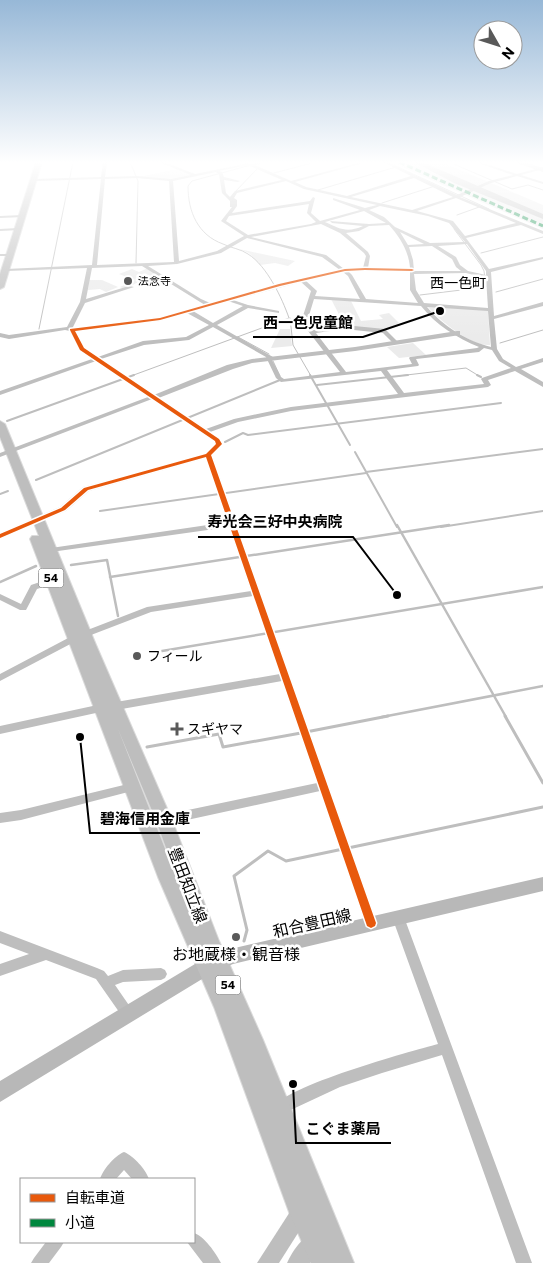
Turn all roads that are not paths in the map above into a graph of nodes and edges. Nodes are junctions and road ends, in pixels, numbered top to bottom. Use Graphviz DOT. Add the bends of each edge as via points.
graph roads {
  1 [pos="20,221"];
  2 [pos="98,221"];
  3 [pos="174,221"];
  4 [pos="223,221"];
  5 [pos="319,221"];
  6 [pos="328,221"];
  7 [pos="384,221"];
  8 [pos="448,221"];
  9 [pos="515,221"];
  10 [pos="524,221"];
  11 [pos="321,223"];
  12 [pos="390,224"];
  13 [pos="521,224"];
  14 [pos="368,225"];
  15 [pos="395,228"];
  16 [pos="18,229"];
  17 [pos="543,229"];
  18 [pos="0,230"];
  19 [pos="342,232"];
  20 [pos="543,233"];
  21 [pos="247,236"];
  22 [pos="465,238"];
  23 [pos="469,243"];
  24 [pos="432,245"];
  25 [pos="407,246"];
  26 [pos="0,255"];
  27 [pos="10,255"];
  28 [pos="543,258"];
  29 [pos="177,263"];
  30 [pos="144,264"];
  31 [pos="92,266"];
  32 [pos="365,269"];
  33 [pos="6,270"];
  34 [pos="345,270"];
  35 [pos="412,272"];
  36 [pos="466,272"];
  37 [pos="489,274"];
  38 [pos="302,280"];
  39 [pos="0,284"];
  40 [pos="131,287"];
  41 [pos="314,297"];
  42 [pos="228,300"];
  43 [pos="83,302"];
  44 [pos="364,302"];
  45 [pos="210,304"];
  46 [pos="543,304"];
  47 [pos="424,305"];
  48 [pos="247,306"];
  49 [pos="492,310"];
  50 [pos="188,311"];
  51 [pos="277,312"];
  52 [pos="492,318"];
  53 [pos="213,326"];
  54 [pos="72,330"];
  55 [pos="312,332"];
  56 [pos="457,333"];
  57 [pos="0,335"];
  58 [pos="396,342"];
  59 [pos="482,347"];
  60 [pos="494,349"];
  61 [pos="326,352"];
  62 [pos="269,358"];
  63 [pos="97,359"];
  64 [pos="543,360"];
  65 [pos="383,369"];
  66 [pos="516,369"];
  67 [pos="344,373"];
  68 [pos="543,385"];
  69 [pos="0,393"];
  70 [pos="402,395"];
  71 [pos="153,397"];
  72 [pos="0,424"];
  73 [pos="205,432"];
  74 [pos="3,451"];
  75 [pos="208,455"];
  76 [pos="34,522"];
  77 [pos="231,524"];
  78 [pos="0,536"];
  79 [pos="51,550"];
  80 [pos="52,581"];
  81 [pos="254,593"];
  82 [pos="0,597"];
  83 [pos="80,636"];
  84 [pos="285,677"];
  85 [pos="0,678"];
  86 [pos="109,707"];
  87 [pos="0,730"];
  88 [pos="323,786"];
  89 [pos="132,787"];
  90 [pos="0,818"];
  91 [pos="164,820"];
  92 [pos="543,884"];
  93 [pos="398,917"];
  94 [pos="370,923"];
  95 [pos="0,936"];
  96 [pos="46,954"];
  97 [pos="212,964"];
  98 [pos="0,970"];
  99 [pos="161,974"];
  100 [pos="106,984"];
  101 [pos="129,1014"];
  102 [pos="445,1048"];
  103 [pos="0,1092"];
  104 [pos="280,1108"];
  105 [pos="108,1178"];
  106 [pos="141,1178"];
  107 [pos="314,1195"];
  108 [pos="301,1212"];
  109 [pos="327,1225"];
  110 [pos="195,1241"];
  111 [pos="314,1242"];
  112 [pos="55,1243"];
  113 [pos="39,1263"];
  114 [pos="213,1263"];
  115 [pos="267,1263"];
  116 [pos="297,1263"];
  117 [pos="323,1263"];
  118 [pos="342,1263"];
  119 [pos="524,1263"];
  1 -- 16 [label="main road"];
  2 -- 31 [label="street"];
  3 -- 29 [label="street"];
  4 -- 21 [label="street"];
  5 -- 11 [label="street"];
  6 -- 11 [label="street"];
  7 -- 12 [label="street"];
  8 -- 22 [label="street"];
  9 -- 13 [label="street"];
  10 -- 17 [label="street"];
  11 -- 14 [label="street"];
  11 -- 19 [label="street"];
  11 -- 21 [label="street"];
  12 -- 14 [label="street"];
  12 -- 15 [label="street"];
  13 -- 20 [label="street"];
  13 -- 22 [label="street"];
  14 -- 19 [label="street"];
  15 -- 24 [label="street"];
  15 -- 25 [label="street"];
  16 -- 18 [label="street"];
  16 -- 27 [label="main road"];
  19 -- 32 [label="street" via="366,252"];
  21 -- 29 [label="street" via="219,252"];
  21 -- 34 [label="street" via="322,254"];
  22 -- 23 [label="street"];
  23 -- 24 [label="street"];
  23 -- 37 [label="street"];
  24 -- 25 [label="street"];
  24 -- 36 [label="street" via="454,258"];
  25 -- 35 [label="street"];
  26 -- 27 [label="street"];
  27 -- 33 [label="main road"];
  28 -- 37 [label="street"];
  29 -- 30 [label="street"];
  30 -- 31 [label="street"];
  30 -- 45 [label="street"];
  31 -- 33 [label="street"];
  31 -- 43 [label="street"];
  32 -- 34 [label="street"];
  32 -- 35 [label="street"];
  33 -- 39 [label="main road"];
  34 -- 38 [label="street"];
  34 -- 44 [label="street"];
  35 -- 36 [label="street"];
  35 -- 47 [label="street" via="414,290"];
  36 -- 37 [label="street"];
  37 -- 49 [label="street"];
  38 -- 41 [label="street" via="314,291"];
  38 -- 42 [label="street"];
  40 -- 43 [label="street"];
  41 -- 44 [label="street"];
  41 -- 55 [label="street" via="304,322"];
  42 -- 45 [label="street"];
  42 -- 48 [label="street"];
  43 -- 54 [label="street" via="70,327"];
  44 -- 47 [label="street"];
  45 -- 50 [label="street"];
  46 -- 52 [label="street"];
  47 -- 49 [label="street"];
  47 -- 56 [label="street" via="440,323"];
  48 -- 51 [label="street"];
  48 -- 53 [label="street"];
  49 -- 52 [label="street"];
  50 -- 53 [label="street"];
  50 -- 54 [label="street" via="137,322"];
  52 -- 60 [label="street"];
  53 -- 62 [label="street"];
  53 -- 63 [label="street" via="187,339 144,343"];
  54 -- 57 [label="street"];
  54 -- 63 [label="street" via="82,349"];
  55 -- 58 [label="street" via="344,327 385,331"];
  55 -- 61 [label="street"];
  56 -- 58 [label="street"];
  56 -- 59 [label="street"];
  58 -- 61 [label="street"];
  59 -- 60 [label="street"];
  59 -- 65 [label="street" via="412,358 416,365"];
  60 -- 66 [label="street" via="501,360"];
  61 -- 62 [label="street"];
  61 -- 67 [label="street"];
  62 -- 67 [label="street" via="278,378 283,381"];
  62 -- 71 [label="street" via="230,367"];
  63 -- 69 [label="street"];
  63 -- 71 [label="street"];
  64 -- 66 [label="street"];
  65 -- 67 [label="street"];
  65 -- 70 [label="street"];
  66 -- 68 [label="street"];
  66 -- 70 [label="street" via="484,379 488,384"];
  70 -- 73 [label="street" via="252,416"];
  71 -- 73 [label="street"];
  71 -- 74 [label="street"];
  72 -- 74 [label="main road, 豊田知立線 / 54"];
  73 -- 75 [label="street" via="220,444"];
  74 -- 76 [label="main road, 豊田知立線 / 54"];
  75 -- 76 [label="street" via="86,489 63,509"];
  75 -- 77 [label="street"];
  76 -- 78 [label="street"];
  76 -- 79 [label="main road, 豊田知立線 / 54"];
  76 -- 80 [label="main road, 豊田知立線 / 54"];
  77 -- 79 [label="street"];
  77 -- 81 [label="street"];
  79 -- 83 [label="main road, 豊田知立線 / 54"];
  80 -- 82 [label="street" via="34,587 23,608"];
  80 -- 83 [label="main road, 豊田知立線 / 54"];
  81 -- 83 [label="street" via="150,609"];
  81 -- 84 [label="street"];
  83 -- 85 [label="street"];
  83 -- 86 [label="main road, 豊田知立線 / 54"];
  84 -- 86 [label="street"];
  84 -- 88 [label="street"];
  86 -- 87 [label="street"];
  86 -- 89 [label="main road, 豊田知立線 / 54"];
  86 -- 91 [label="main road, 豊田知立線 / 54"];
  88 -- 91 [label="street"];
  88 -- 94 [label="street"];
  89 -- 90 [label="street"];
  89 -- 97 [label="main road, 豊田知立線 / 54"];
  91 -- 97 [label="main road, 豊田知立線 / 54"];
  92 -- 93 [label="main road, 和合豊田線"];
  93 -- 94 [label="main road, 和合豊田線"];
  93 -- 102 [label="street"];
  94 -- 97 [label="main road, 和合豊田線" via="232,956"];
  95 -- 96 [label="street"];
  96 -- 98 [label="street"];
  96 -- 100 [label="street" via="100,975"];
  97 -- 101 [label="main road, 和合豊田線"];
  97 -- 104 [label="main road, 豊田知立線 / 54"];
  97 -- 108 [label="main road, 豊田知立線 / 54"];
  99 -- 100 [label="street" via="123,976"];
  100 -- 101 [label="street"];
  101 -- 103 [label="main road, 和合豊田線"];
  102 -- 104 [label="street" via="346,1079"];
  102 -- 119 [label="street"];
  104 -- 107 [label="main road, 豊田知立線 / 54"];
  105 -- 106 [label="street" via="124,1159"];
  107 -- 108 [label="street"];
  107 -- 109 [label="main road, 豊田知立線 / 54"];
  108 -- 111 [label="main road, 豊田知立線 / 54"];
  108 -- 115 [label="street"];
  109 -- 111 [label="street"];
  109 -- 118 [label="main road, 豊田知立線 / 54"];
  110 -- 114 [label="street"];
  111 -- 116 [label="street"];
  111 -- 117 [label="main road, 豊田知立線 / 54"];
  112 -- 113 [label="street"];
}
